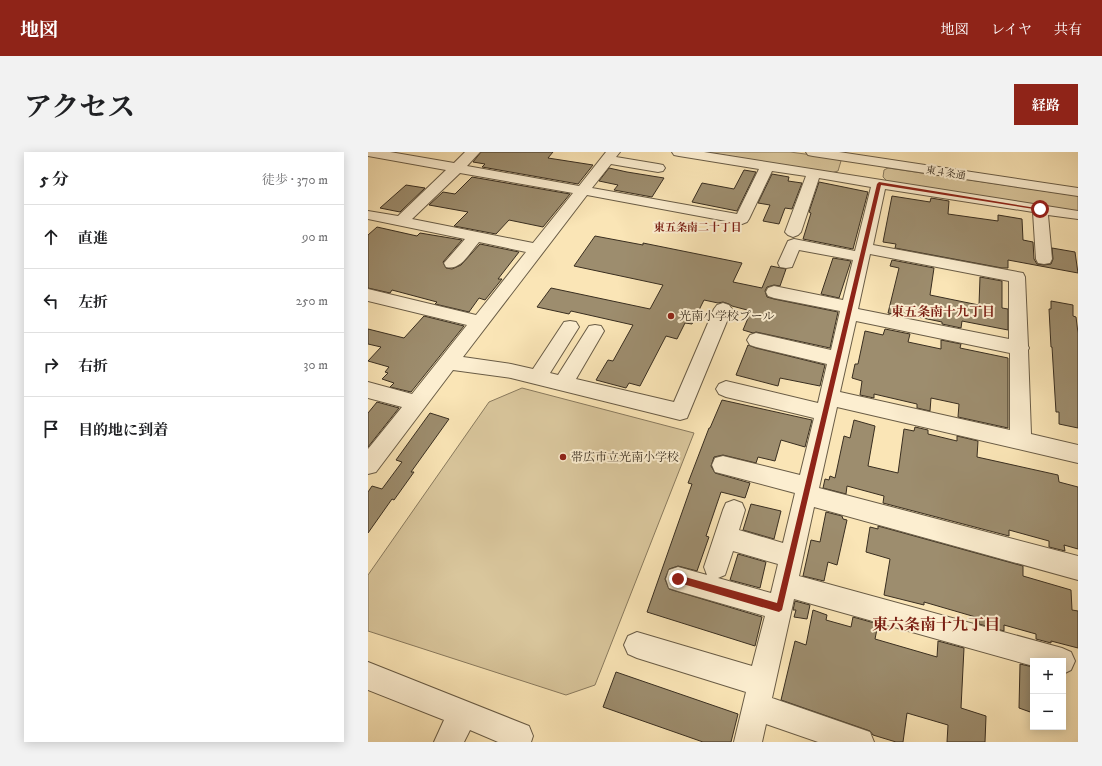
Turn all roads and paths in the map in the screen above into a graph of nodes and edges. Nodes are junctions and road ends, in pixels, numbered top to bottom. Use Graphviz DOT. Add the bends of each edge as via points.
graph roads {
  1 [pos="368,152"];
  2 [pos="473,152"];
  3 [pos="679,152"];
  4 [pos="814,152"];
  5 [pos="845,154"];
  6 [pos="876,154"];
  7 [pos="610,155"];
  8 [pos="767,166"];
  9 [pos="658,168"];
  10 [pos="456,169"];
  11 [pos="814,174"];
  12 [pos="841,178"];
  13 [pos="876,183"];
  14 [pos="1078,183"];
  15 [pos="583,190"];
  16 [pos="1078,192"];
  17 [pos="1040,209"];
  18 [pos="368,214"];
  19 [pos="1078,215"];
  20 [pos="402,221"];
  21 [pos="793,232"];
  22 [pos="476,236"];
  23 [pos="537,249"];
  24 [pos="863,253"];
  25 [pos="1044,259"];
  26 [pos="452,263"];
  27 [pos="786,263"];
  28 [pos="774,292"];
  29 [pos="368,295"];
  30 [pos="723,309"];
  31 [pos="850,310"];
  32 [pos="480,322"];
  33 [pos="570,326"];
  34 [pos="595,331"];
  35 [pos="756,340"];
  36 [pos="1020,348"];
  37 [pos="838,359"];
  38 [pos="449,362"];
  39 [pos="538,378"];
  40 [pos="563,384"];
  41 [pos="726,389"];
  42 [pos="368,390"];
  43 [pos="417,403"];
  44 [pos="827,405"];
  45 [pos="1021,441"];
  46 [pos="1078,454"];
  47 [pos="369,464"];
  48 [pos="724,465"];
  49 [pos="807,491"];
  50 [pos="734,510"];
  51 [pos="726,537"];
  52 [pos="792,557"];
  53 [pos="716,568"];
  54 [pos="1078,568"];
  55 [pos="678,579"];
  56 [pos="782,596"];
  57 [pos="637,644"];
  58 [pos="1050,658"];
  59 [pos="1066,662"];
  60 [pos="1078,665"];
  61 [pos="368,676"];
  62 [pos="759,695"];
  63 [pos="463,714"];
  64 [pos="448,742"];
  65 [pos="516,742"];
  66 [pos="748,742"];
  67 [pos="860,742"];
  1 -- 10 [label="street"];
  2 -- 10 [label="street"];
  3 -- 8 [label="street"];
  4 -- 5 [label="street, 東４条通"];
  5 -- 6 [label="street, 東４条通"];
  5 -- 12 [label="street"];
  6 -- 13 [label="street"];
  6 -- 14 [label="street, 東４条通"];
  6 -- 16 [label="street, 東４条通"];
  7 -- 9 [label="street"];
  7 -- 15 [label="street"];
  8 -- 11 [label="street"];
  8 -- 15 [label="street" via="742,219"];
  10 -- 15 [label="street"];
  10 -- 20 [label="street"];
  11 -- 12 [label="street"];
  11 -- 21 [label="street"];
  12 -- 13 [label="street"];
  13 -- 17 [label="street"];
  13 -- 24 [label="street"];
  15 -- 23 [label="street"];
  17 -- 19 [label="street"];
  17 -- 25 [label="street"];
  18 -- 20 [label="street"];
  20 -- 22 [label="street"];
  22 -- 23 [label="street"];
  22 -- 26 [label="street"];
  23 -- 32 [label="street"];
  24 -- 27 [label="street" via="794,244"];
  24 -- 31 [label="street"];
  24 -- 36 [label="street" via="1017,277"];
  28 -- 31 [label="street"];
  29 -- 32 [label="street"];
  30 -- 40 [label="street" via="680,412"];
  31 -- 36 [label="street"];
  31 -- 37 [label="street"];
  32 -- 38 [label="street"];
  33 -- 39 [label="street"];
  34 -- 40 [label="street"];
  35 -- 37 [label="street"];
  36 -- 45 [label="street"];
  37 -- 44 [label="street"];
  38 -- 39 [label="street" via="511,371"];
  38 -- 43 [label="street"];
  39 -- 40 [label="street"];
  41 -- 44 [label="street"];
  42 -- 43 [label="street"];
  43 -- 47 [label="street"];
  44 -- 45 [label="street"];
  44 -- 49 [label="street"];
  45 -- 46 [label="street"];
  48 -- 49 [label="street"];
  49 -- 52 [label="street"];
  49 -- 54 [label="street"];
  50 -- 51 [label="street"];
  51 -- 52 [label="street"];
  51 -- 53 [label="street"];
  52 -- 56 [label="street"];
  55 -- 56 [label="street"];
  56 -- 58 [label="street"];
  56 -- 62 [label="street"];
  57 -- 62 [label="street"];
  59 -- 60 [label="street"];
  61 -- 63 [label="street"];
  62 -- 66 [label="street"];
  62 -- 67 [label="street"];
  63 -- 64 [label="street"];
  63 -- 65 [label="street" via="519,736"];
}
